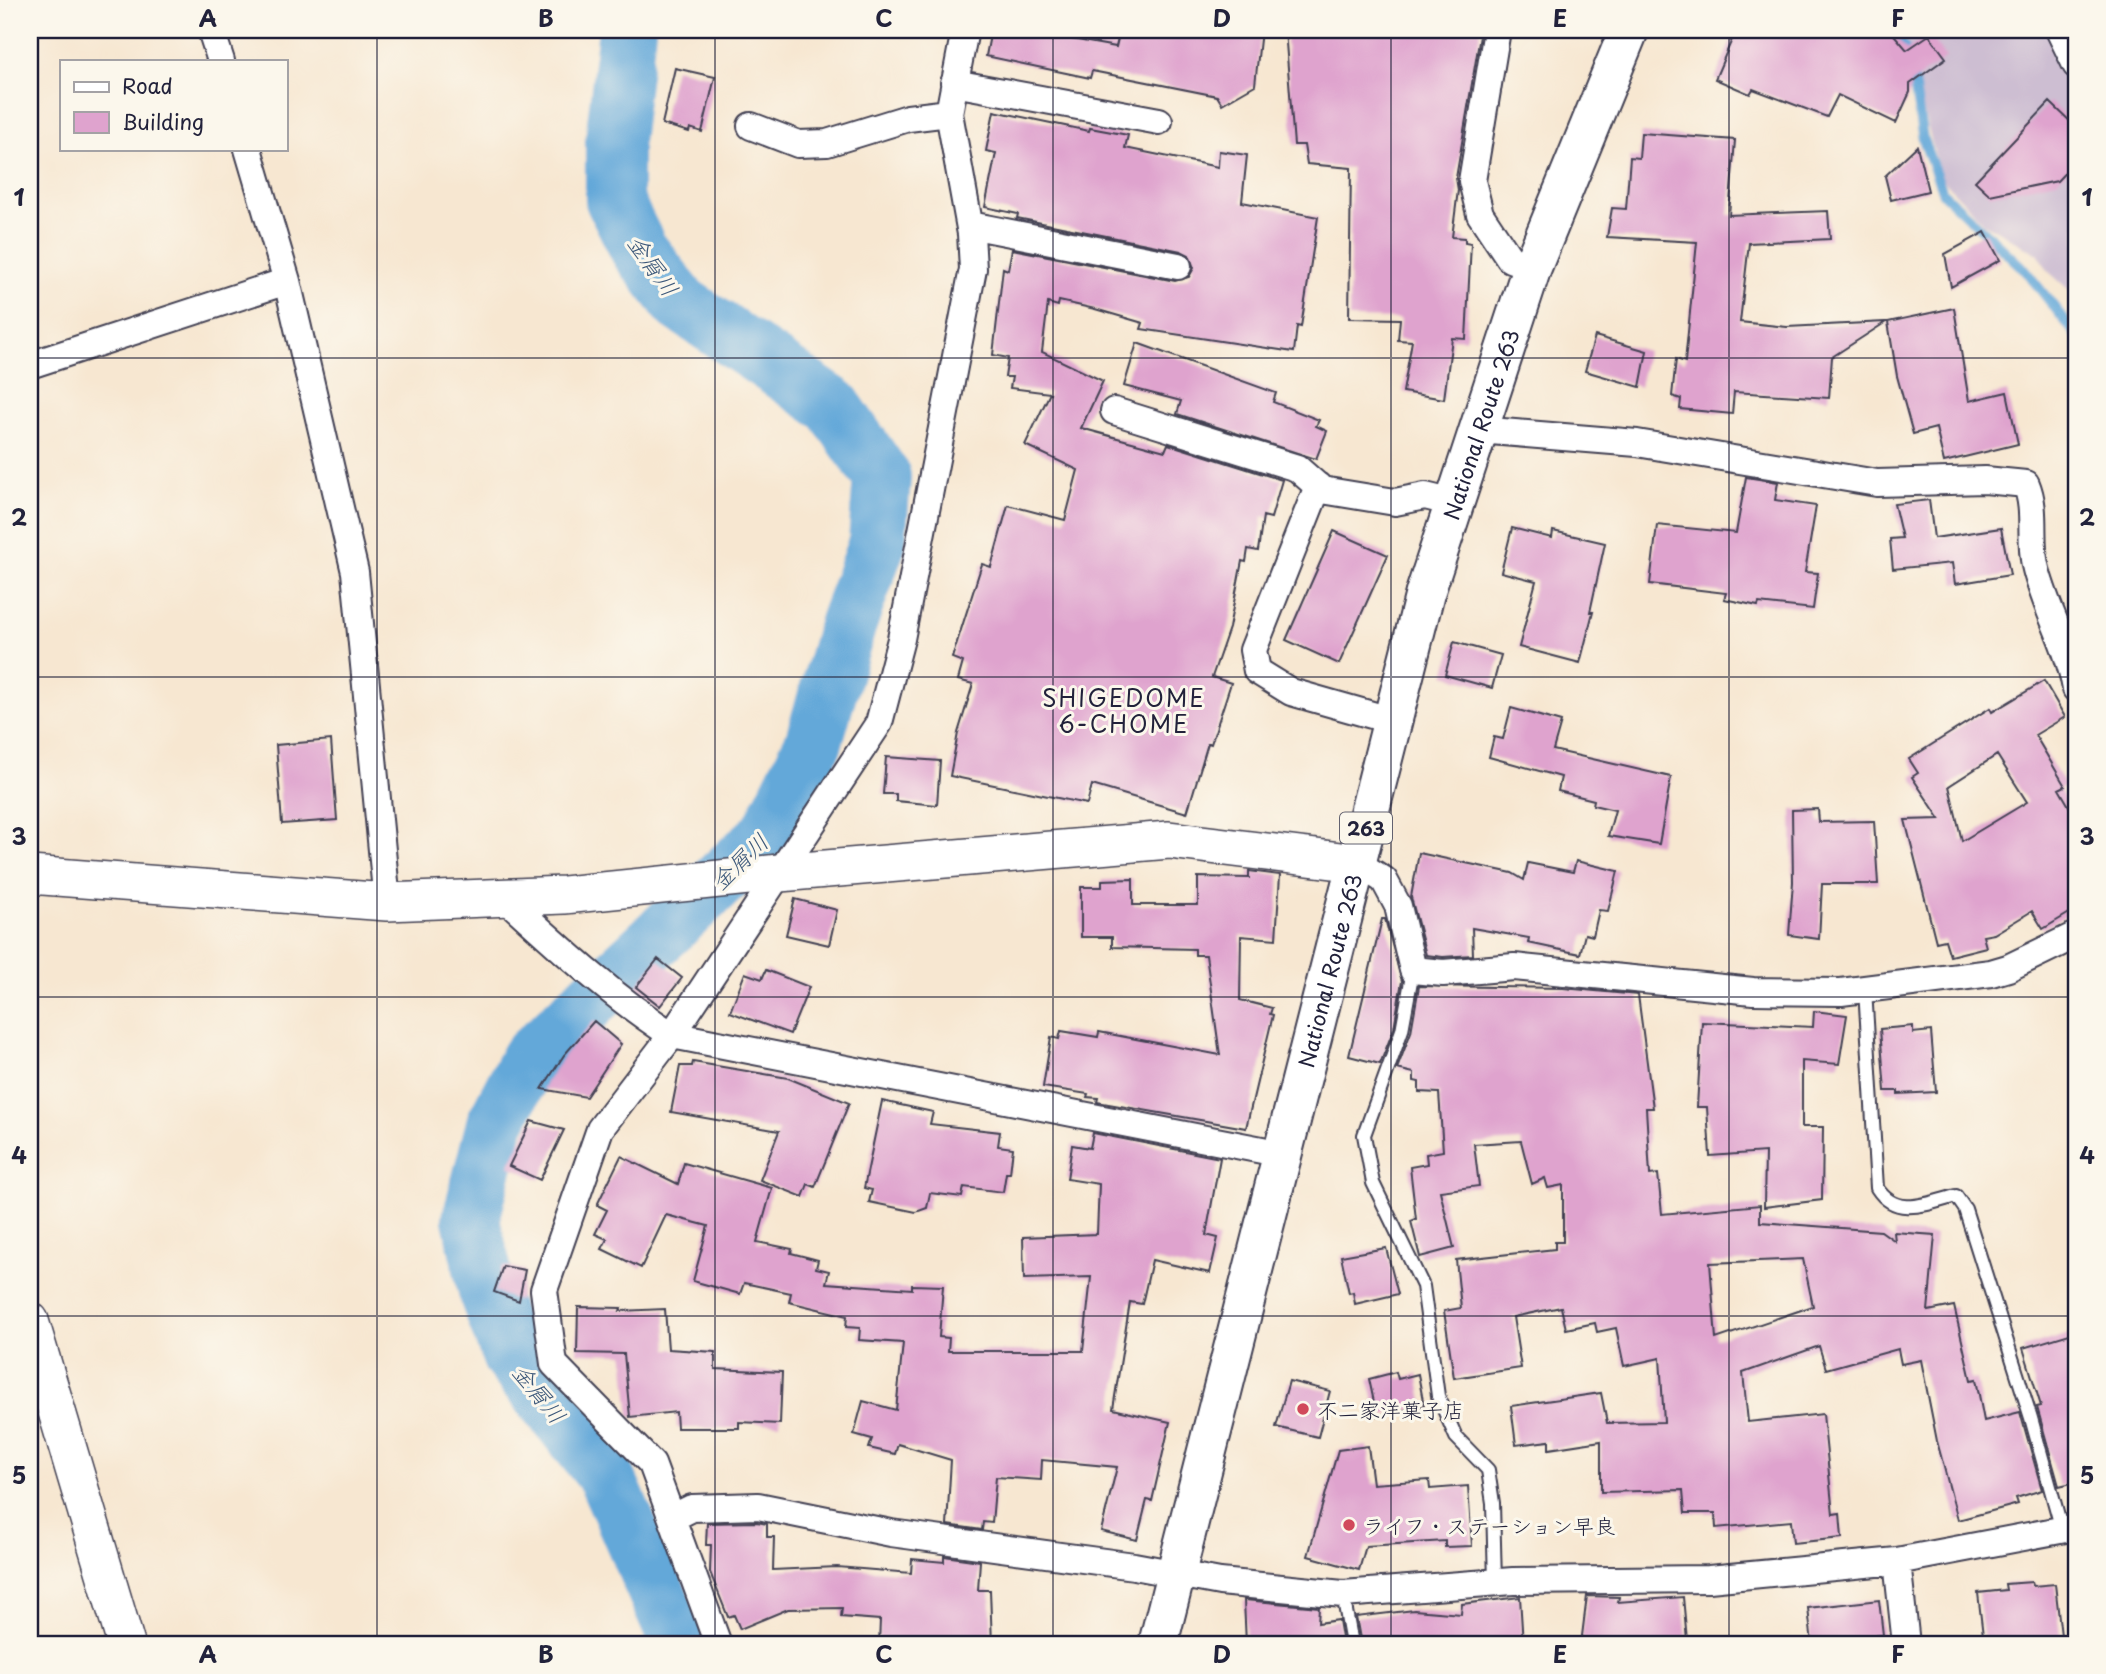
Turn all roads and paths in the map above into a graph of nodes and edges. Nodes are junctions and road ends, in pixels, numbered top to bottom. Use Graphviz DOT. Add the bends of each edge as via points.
graph roads {
  1 [pos="211,30"];
  2 [pos="965,30"];
  3 [pos="1497,30"];
  4 [pos="1629,30"];
  5 [pos="2059,30"];
  6 [pos="221,60"];
  7 [pos="2076,65"];
  8 [pos="954,83"];
  9 [pos="949,113"];
  10 [pos="1159,121"];
  11 [pos="751,126"];
  12 [pos="248,150"];
  13 [pos="970,225"];
  14 [pos="1178,266"];
  15 [pos="1532,267"];
  16 [pos="287,281"];
  17 [pos="30,365"];
  18 [pos="1114,411"];
  19 [pos="1478,430"];
  20 [pos="1318,486"];
  21 [pos="1454,503"];
  22 [pos="2076,689"];
  23 [pos="1393,722"];
  24 [pos="1357,863"];
  25 [pos="779,873"];
  26 [pos="30,875"];
  27 [pos="505,898"];
  28 [pos="387,902"];
  29 [pos="2076,934"];
  30 [pos="1413,970"];
  31 [pos="1865,989"];
  32 [pos="672,1035"];
  33 [pos="1283,1154"];
  34 [pos="30,1321"];
  35 [pos="672,1518"];
  36 [pos="2069,1529"];
  37 [pos="1897,1561"];
  38 [pos="1176,1574"];
  39 [pos="1495,1583"];
  40 [pos="1343,1594"];
  41 [pos="126,1644"];
  42 [pos="718,1644"];
  43 [pos="1158,1644"];
  44 [pos="1352,1644"];
  45 [pos="1906,1644"];
  1 -- 6 [label="street"];
  2 -- 8 [label="street"];
  3 -- 15 [label="street" via="1472,181 1480,214 1510,258"];
  4 -- 15 [label="highway, National Route 263 / 263"];
  5 -- 7 [label="street"];
  8 -- 9 [label="street"];
  8 -- 10 [label="street"];
  9 -- 11 [label="street" via="908,118 827,143 798,144"];
  9 -- 13 [label="street"];
  12 -- 16 [label="street"];
  13 -- 14 [label="street"];
  13 -- 25 [label="street" via="973,269 901,639 878,723"];
  15 -- 19 [label="highway, National Route 263 / 263"];
  16 -- 17 [label="street"];
  16 -- 28 [label="street" via="355,572"];
  18 -- 20 [label="street" via="1297,468"];
  19 -- 21 [label="highway, National Route 263 / 263"];
  19 -- 22 [label="street" via="1637,443 1877,483 1985,480 2026,484 2032,497 2035,564 2069,655"];
  20 -- 21 [label="street" via="1395,502 1425,496"];
  20 -- 23 [label="street" via="1253,650 1257,671 1291,692"];
  21 -- 23 [label="highway, National Route 263 / 263" via="1425,593"];
  23 -- 24 [label="highway, National Route 263 / 263"];
  24 -- 25 [label="street" via="1169,840"];
  24 -- 30 [label="street" via="1384,880 1398,906"];
  24 -- 33 [label="highway, National Route 263 / 263"];
  25 -- 27 [label="street"];
  25 -- 32 [label="street"];
  26 -- 28 [label="street"];
  27 -- 28 [label="street"];
  27 -- 32 [label="street" via="595,980"];
  29 -- 31 [label="street" via="1992,973"];
  30 -- 31 [label="street" via="1443,974 1514,967 1753,991"];
  30 -- 39 [label="lane" via="1402,1030 1364,1135 1373,1183 1423,1286 1438,1396 1456,1437 1488,1470"];
  31 -- 36 [label="lane" via="1877,1188 1885,1200 1908,1209 1956,1196 1965,1209"];
  32 -- 33 [label="street"];
  32 -- 35 [label="street" via="600,1129 544,1290 554,1364 652,1464"];
  33 -- 38 [label="highway, National Route 263 / 263"];
  34 -- 41 [label="street"];
  35 -- 38 [label="street" via="692,1508 758,1506 891,1533"];
  35 -- 42 [label="street"];
  36 -- 37 [label="street"];
  37 -- 39 [label="street" via="1709,1579"];
  37 -- 45 [label="street"];
  38 -- 40 [label="street"];
  38 -- 43 [label="highway, National Route 263 / 263"];
  39 -- 40 [label="street"];
  40 -- 44 [label="lane"];
}
